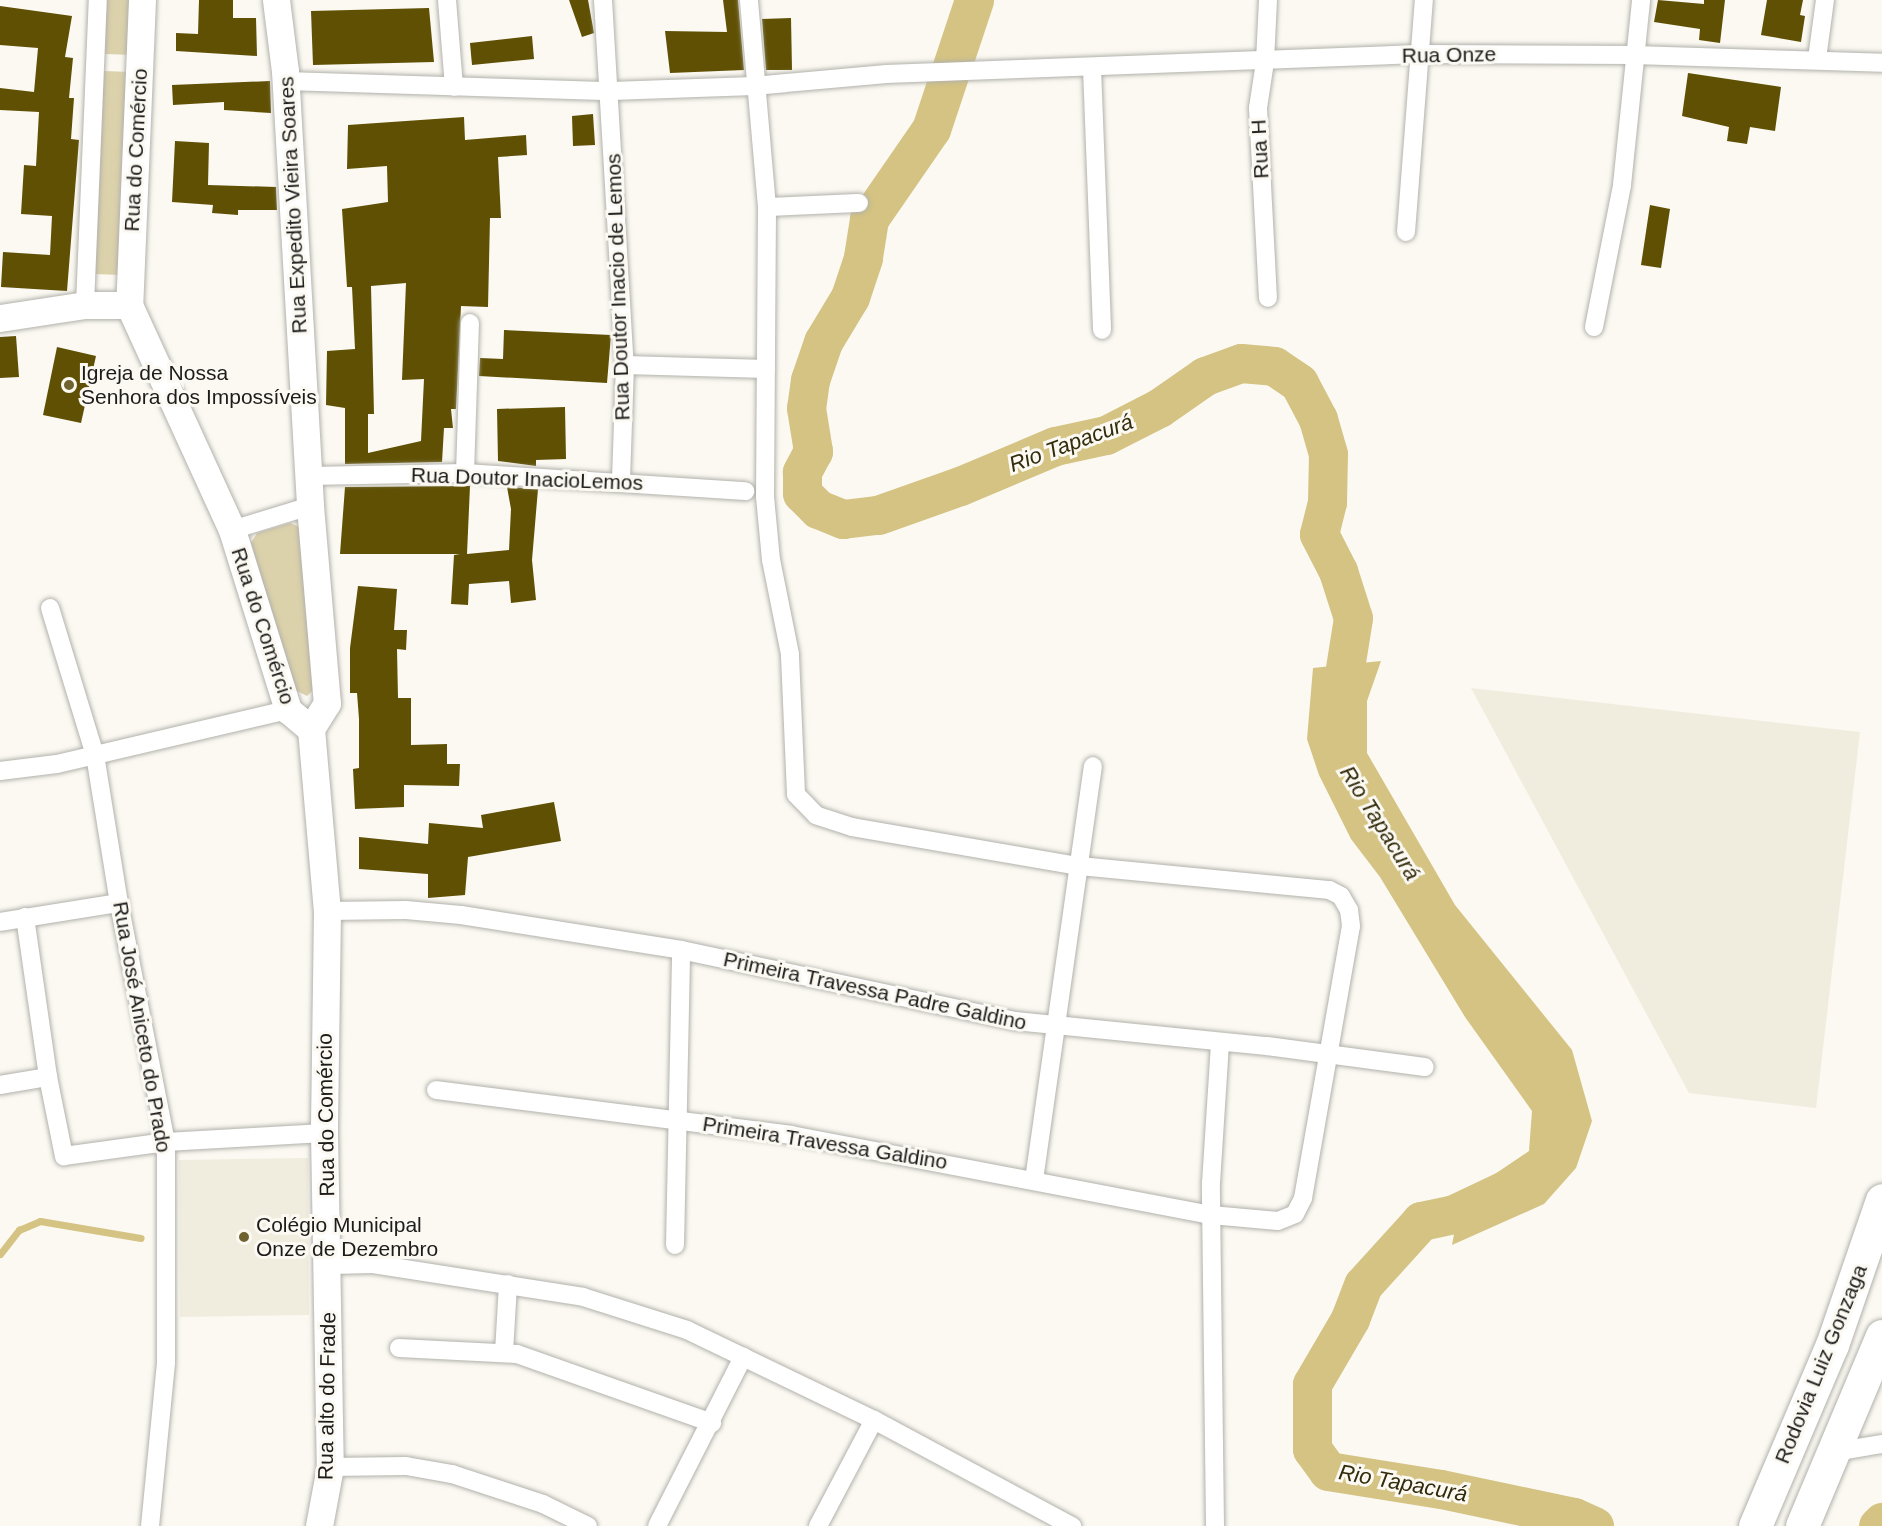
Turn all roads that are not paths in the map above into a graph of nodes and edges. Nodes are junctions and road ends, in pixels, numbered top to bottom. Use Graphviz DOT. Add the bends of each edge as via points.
graph roads {
  1 [pos="98,0"];
  2 [pos="142,0"];
  3 [pos="276,0"];
  4 [pos="447,0"];
  5 [pos="603,0"];
  6 [pos="749,0"];
  7 [pos="1268,0"];
  8 [pos="1424,0"];
  9 [pos="1641,0"];
  10 [pos="1825,0"];
  11 [pos="1420,54"];
  12 [pos="1634,55"];
  13 [pos="1817,59"];
  14 [pos="1265,62"];
  15 [pos="1882,63"];
  16 [pos="1092,68"];
  17 [pos="286,81"];
  18 [pos="754,86"];
  19 [pos="454,87"];
  20 [pos="611,91"];
  21 [pos="859,203"];
  22 [pos="767,207"];
  23 [pos="1406,232"];
  24 [pos="1268,298"];
  25 [pos="85,305"];
  26 [pos="129,305"];
  27 [pos="0,318"];
  28 [pos="470,323"];
  29 [pos="1594,327"];
  30 [pos="1102,330"];
  31 [pos="625,365"];
  32 [pos="766,369"];
  33 [pos="465,473"];
  34 [pos="309,476"];
  35 [pos="621,482"];
  36 [pos="745,490"];
  37 [pos="310,506"];
  38 [pos="232,530"];
  39 [pos="50,608"];
  40 [pos="288,710"];
  41 [pos="311,729"];
  42 [pos="95,755"];
  43 [pos="1093,766"];
  44 [pos="0,771"];
  45 [pos="1078,866"];
  46 [pos="119,903"];
  47 [pos="327,911"];
  48 [pos="25,917"];
  49 [pos="0,922"];
  50 [pos="681,950"];
  51 [pos="1055,1026"];
  52 [pos="1220,1042"];
  53 [pos="1328,1054"];
  54 [pos="1425,1067"];
  55 [pos="48,1077"];
  56 [pos="0,1086"];
  57 [pos="436,1090"];
  58 [pos="680,1120"];
  59 [pos="324,1133"];
  60 [pos="166,1142"];
  61 [pos="1035,1180"];
  62 [pos="1882,1200"];
  63 [pos="1211,1215"];
  64 [pos="675,1245"];
  65 [pos="329,1265"];
  66 [pos="508,1284"];
  67 [pos="1882,1336"];
  68 [pos="399,1348"];
  69 [pos="504,1352"];
  70 [pos="743,1357"];
  71 [pos="873,1420"];
  72 [pos="712,1423"];
  73 [pos="1882,1444"];
  74 [pos="1834,1452"];
  75 [pos="330,1467"];
  76 [pos="150,1526"];
  77 [pos="320,1526"];
  78 [pos="588,1526"];
  79 [pos="657,1526"];
  80 [pos="818,1526"];
  81 [pos="1072,1526"];
  82 [pos="1215,1526"];
  83 [pos="1755,1526"];
  84 [pos="1802,1526"];
  1 -- 25 [label="street"];
  2 -- 26 [label="main road, Rua do Comércio"];
  3 -- 17 [label="main road, Rua Expedito Vieira Soares"];
  4 -- 19 [label="street"];
  5 -- 20 [label="street, Rua Doutor Inacio de Lemos"];
  6 -- 18 [label="street"];
  7 -- 14 [label="street, Rua H"];
  8 -- 11 [label="street"];
  9 -- 12 [label="street"];
  10 -- 13 [label="street"];
  11 -- 12 [label="street, Rua Onze"];
  11 -- 14 [label="street, Rua Onze"];
  11 -- 23 [label="street"];
  12 -- 13 [label="street, Rua Onze"];
  12 -- 29 [label="street" via="1622,185"];
  13 -- 15 [label="street, Rua Onze"];
  14 -- 16 [label="street, Rua Onze"];
  14 -- 24 [label="street, Rua H" via="1258,108"];
  16 -- 18 [label="street, Rua Onze" via="924,72"];
  16 -- 30 [label="street"];
  17 -- 19 [label="street"];
  17 -- 34 [label="main road, Rua Expedito Vieira Soares"];
  18 -- 20 [label="street"];
  18 -- 22 [label="street"];
  19 -- 20 [label="street"];
  20 -- 31 [label="street, Rua Doutor Inacio de Lemos"];
  21 -- 22 [label="street"];
  22 -- 32 [label="street"];
  25 -- 26 [label="main road"];
  25 -- 27 [label="main road"];
  26 -- 38 [label="main road, Rua do Comércio"];
  28 -- 33 [label="street"];
  31 -- 32 [label="street"];
  31 -- 35 [label="street, Rua Doutor Inacio de Lemos"];
  32 -- 45 [label="street" via="768,537 790,654 793,783 800,802 816,815 836,823"];
  33 -- 34 [label="street, Rua Doutor InacioLemos"];
  33 -- 35 [label="street, Rua Doutor InacioLemos"];
  34 -- 37 [label="main road, Rua Expedito Vieira Soares"];
  35 -- 36 [label="street, Rua Doutor InacioLemos"];
  37 -- 38 [label="street"];
  37 -- 41 [label="main road, Rua Expedito Vieira Soares" via="327,703"];
  38 -- 40 [label="main road, Rua do Comércio"];
  39 -- 42 [label="street, Rua José Aniceto do Prado"];
  40 -- 41 [label="main road, Rua do Comércio"];
  40 -- 42 [label="street"];
  41 -- 47 [label="main road, Rua do Comércio"];
  42 -- 44 [label="street"];
  42 -- 46 [label="street, Rua José Aniceto do Prado"];
  43 -- 45 [label="street"];
  45 -- 51 [label="street"];
  45 -- 53 [label="street, Primeira Travessa Galdino" via="1329,890 1346,902 1351,926"];
  46 -- 48 [label="street"];
  46 -- 60 [label="street, Rua José Aniceto do Prado"];
  47 -- 50 [label="street, Primeira Travessa Padre Galdino" via="406,910 461,915"];
  47 -- 59 [label="main road, Rua do Comércio"];
  48 -- 49 [label="street"];
  48 -- 55 [label="street"];
  50 -- 51 [label="street, Primeira Travessa Padre Galdino" via="1004,1019"];
  50 -- 58 [label="street"];
  51 -- 52 [label="street, Primeira Travessa Padre Galdino"];
  51 -- 61 [label="street"];
  52 -- 53 [label="street, Primeira Travessa Padre Galdino"];
  52 -- 63 [label="street"];
  53 -- 54 [label="street, Primeira Travessa Padre Galdino"];
  53 -- 63 [label="street, Primeira Travessa Galdino" via="1300,1208 1278,1221"];
  55 -- 56 [label="street"];
  55 -- 60 [label="street" via="64,1156"];
  57 -- 58 [label="street, Primeira Travessa Galdino"];
  58 -- 61 [label="street, Primeira Travessa Galdino" via="791,1135"];
  58 -- 64 [label="street"];
  59 -- 60 [label="street"];
  59 -- 65 [label="main road, Rua do Comércio"];
  60 -- 76 [label="street, Rua José Aniceto do Prado" via="166,1363"];
  61 -- 63 [label="street, Primeira Travessa Galdino"];
  62 -- 83 [label="highway, Rodovia Luiz Gonzaga" via="1832,1345"];
  63 -- 82 [label="street"];
  65 -- 66 [label="street" via="373,1264"];
  65 -- 75 [label="main road, Rua alto do Frade"];
  66 -- 69 [label="street"];
  66 -- 70 [label="street" via="609,1304 687,1330"];
  67 -- 74 [label="highway"];
  68 -- 69 [label="street"];
  69 -- 72 [label="street"];
  70 -- 71 [label="street"];
  70 -- 72 [label="street"];
  71 -- 80 [label="street"];
  71 -- 81 [label="street"];
  72 -- 79 [label="street"];
  73 -- 74 [label="street"];
  74 -- 84 [label="highway"];
  75 -- 77 [label="main road, Rua alto do Frade"];
  75 -- 78 [label="street" via="395,1466 444,1472 543,1504"];
}
